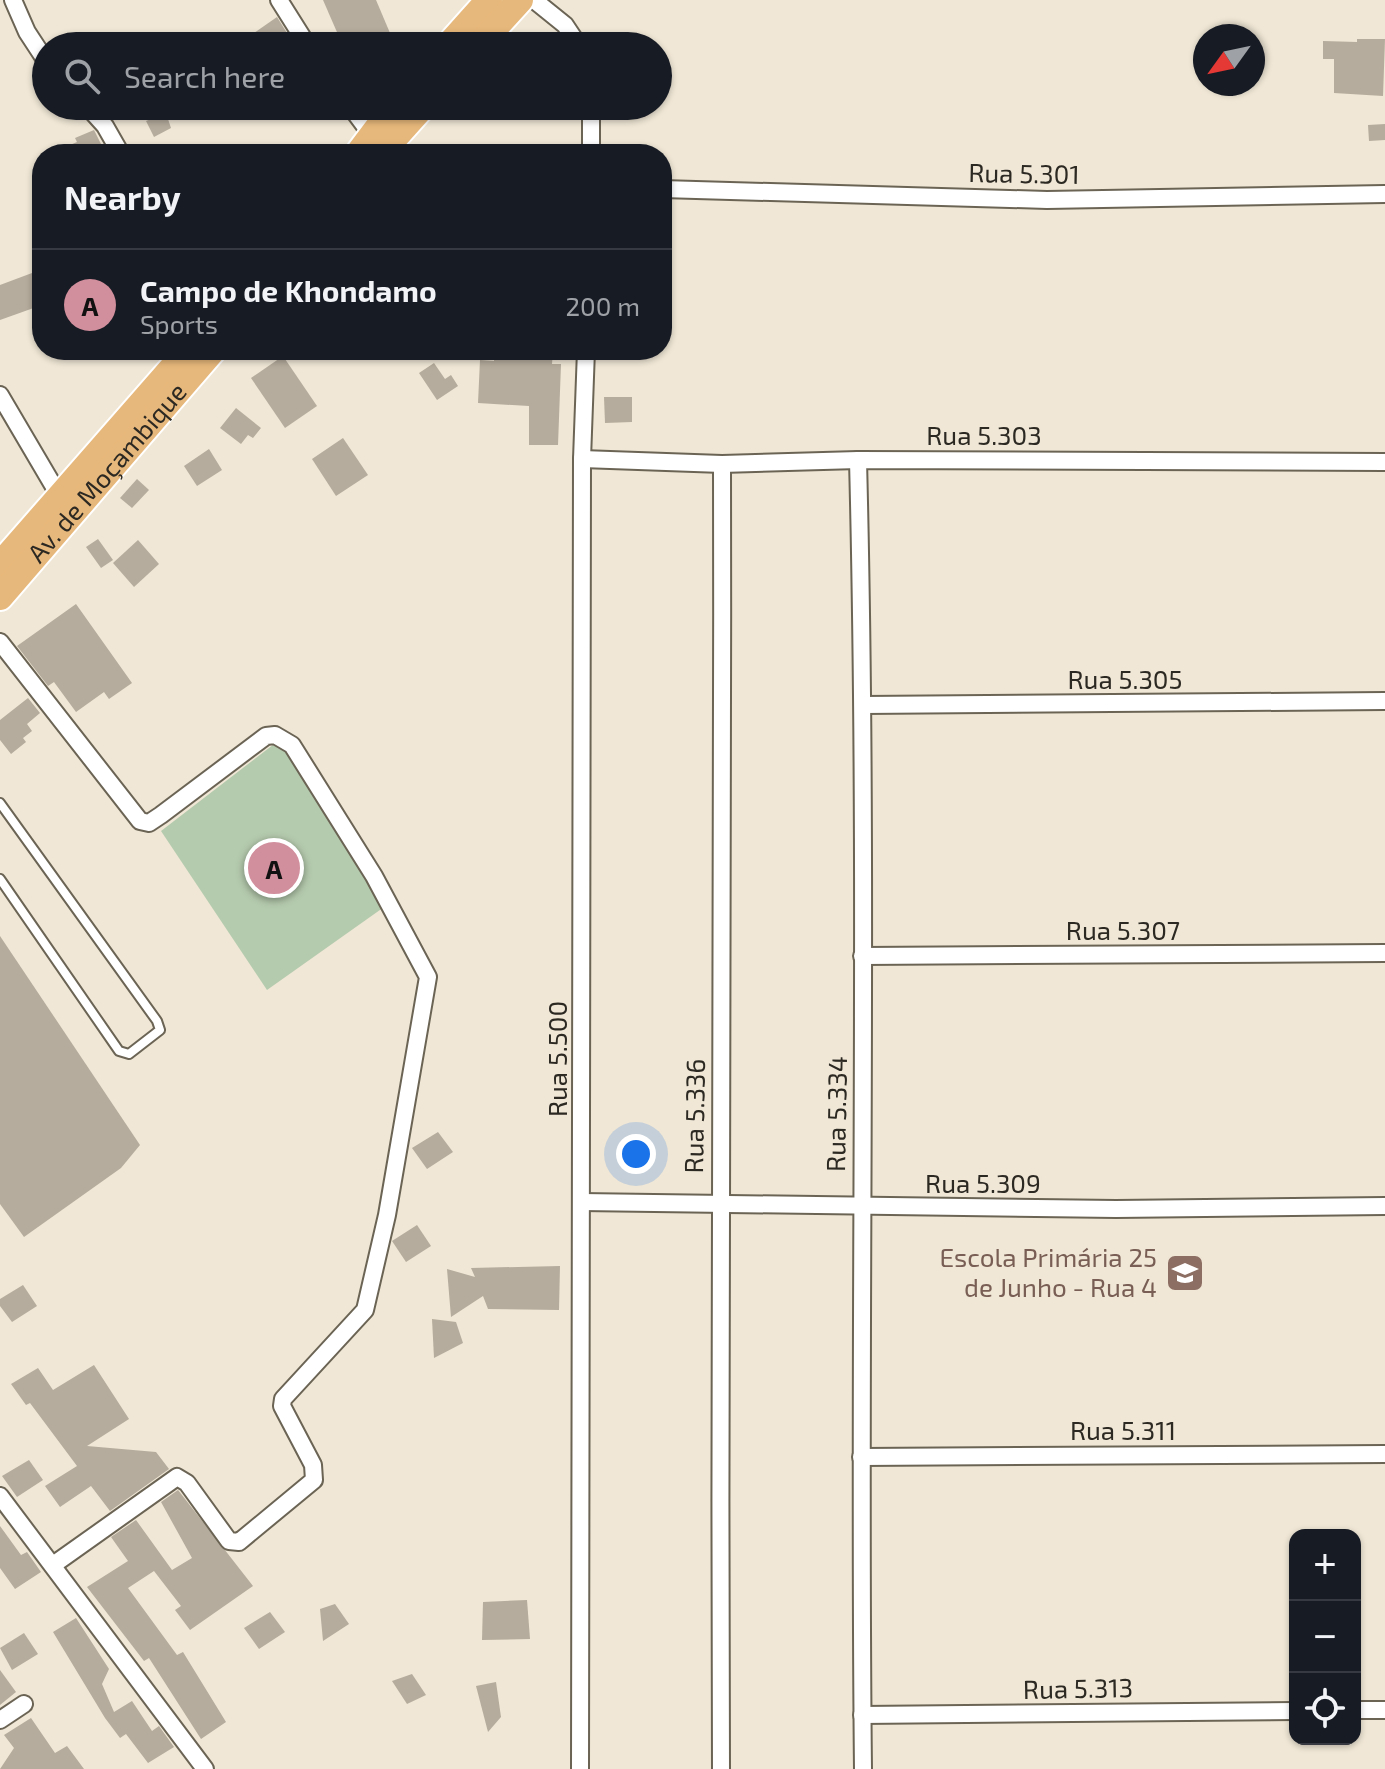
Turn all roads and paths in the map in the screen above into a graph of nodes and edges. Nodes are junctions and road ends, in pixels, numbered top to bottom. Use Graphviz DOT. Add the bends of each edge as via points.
graph roads {
  1 [pos="13,0"];
  2 [pos="279,0"];
  3 [pos="489,0"];
  4 [pos="520,0"];
  5 [pos="534,0"];
  6 [pos="299,32"];
  7 [pos="460,32"];
  8 [pos="491,32"];
  9 [pos="570,32"];
  10 [pos="32,40"];
  11 [pos="100,120"];
  12 [pos="357,120"];
  13 [pos="385,120"];
  14 [pos="405,120"];
  15 [pos="591,120"];
  16 [pos="115,144"];
  17 [pos="368,144"];
  18 [pos="372,144"];
  19 [pos="375,144"];
  20 [pos="591,144"];
  21 [pos="672,189"];
  22 [pos="1385,194"];
  23 [pos="179,360"];
  24 [pos="204,360"];
  25 [pos="586,360"];
  26 [pos="0,395"];
  27 [pos="582,459"];
  28 [pos="858,460"];
  29 [pos="1385,462"];
  30 [pos="722,464"];
  31 [pos="60,497"];
  32 [pos="0,565"];
  33 [pos="0,597"];
  34 [pos="0,642"];
  35 [pos="1385,701"];
  36 [pos="864,705"];
  37 [pos="0,803"];
  38 [pos="0,879"];
  39 [pos="1385,953"];
  40 [pos="862,956"];
  41 [pos="581,1202"];
  42 [pos="718,1203"];
  43 [pos="1385,1206"];
  44 [pos="860,1208"];
  45 [pos="1385,1454"];
  46 [pos="861,1457"];
  47 [pos="0,1496"];
  48 [pos="53,1565"];
  49 [pos="24,1704"];
  50 [pos="1361,1710"];
  51 [pos="1385,1710"];
  52 [pos="1289,1711"];
  53 [pos="862,1715"];
  54 [pos="0,1720"];
  55 [pos="205,1769"];
  56 [pos="580,1769"];
  57 [pos="721,1769"];
  58 [pos="863,1769"];
  1 -- 10 [label="street"];
  2 -- 6 [label="street"];
  3 -- 7 [label="highway"];
  4 -- 8 [label="highway"];
  5 -- 9 [label="street"];
  11 -- 16 [label="street"];
  12 -- 17 [label="street"];
  13 -- 18 [label="highway"];
  14 -- 19 [label="highway"];
  15 -- 20 [label="street"];
  21 -- 22 [label="street, Rua 5.301" via="1047,200"];
  23 -- 31 [label="highway, Av. de Moçambique"];
  24 -- 33 [label="highway, Av. de Moçambique"];
  25 -- 27 [label="street, Rua 5.500"];
  26 -- 31 [label="street"];
  27 -- 30 [label="street, Rua 5.303"];
  27 -- 41 [label="street, Rua 5.500"];
  28 -- 29 [label="street, Rua 5.303"];
  28 -- 30 [label="street, Rua 5.303"];
  28 -- 36 [label="street, Rua 5.334"];
  30 -- 42 [label="street, Rua 5.336"];
  31 -- 32 [label="highway, Av. de Moçambique"];
  34 -- 48 [label="street" via="140,821 149,823 161,815 266,736 292,745 374,876 428,977 365,1310 283,1399 313,1465 314,1480 239,1542 229,1541 177,1477"];
  35 -- 36 [label="street, Rua 5.305"];
  36 -- 40 [label="street, Rua 5.334"];
  37 -- 38 [label="lane" via="157,1021 160,1030 154,1038 129,1054 119,1051"];
  39 -- 40 [label="street, Rua 5.307"];
  40 -- 44 [label="street, Rua 5.334"];
  41 -- 42 [label="street, Rua 5.309"];
  41 -- 56 [label="street, Rua 5.500"];
  42 -- 44 [label="street, Rua 5.309"];
  42 -- 57 [label="street, Rua 5.336"];
  43 -- 44 [label="street, Rua 5.309"];
  44 -- 46 [label="street, Rua 5.334"];
  45 -- 46 [label="street, Rua 5.311"];
  46 -- 53 [label="street, Rua 5.334"];
  47 -- 48 [label="street"];
  48 -- 55 [label="street"];
  49 -- 54 [label="street"];
  50 -- 51 [label="street"];
  52 -- 53 [label="street, Rua 5.313"];
  53 -- 58 [label="street, Rua 5.334"];
}
